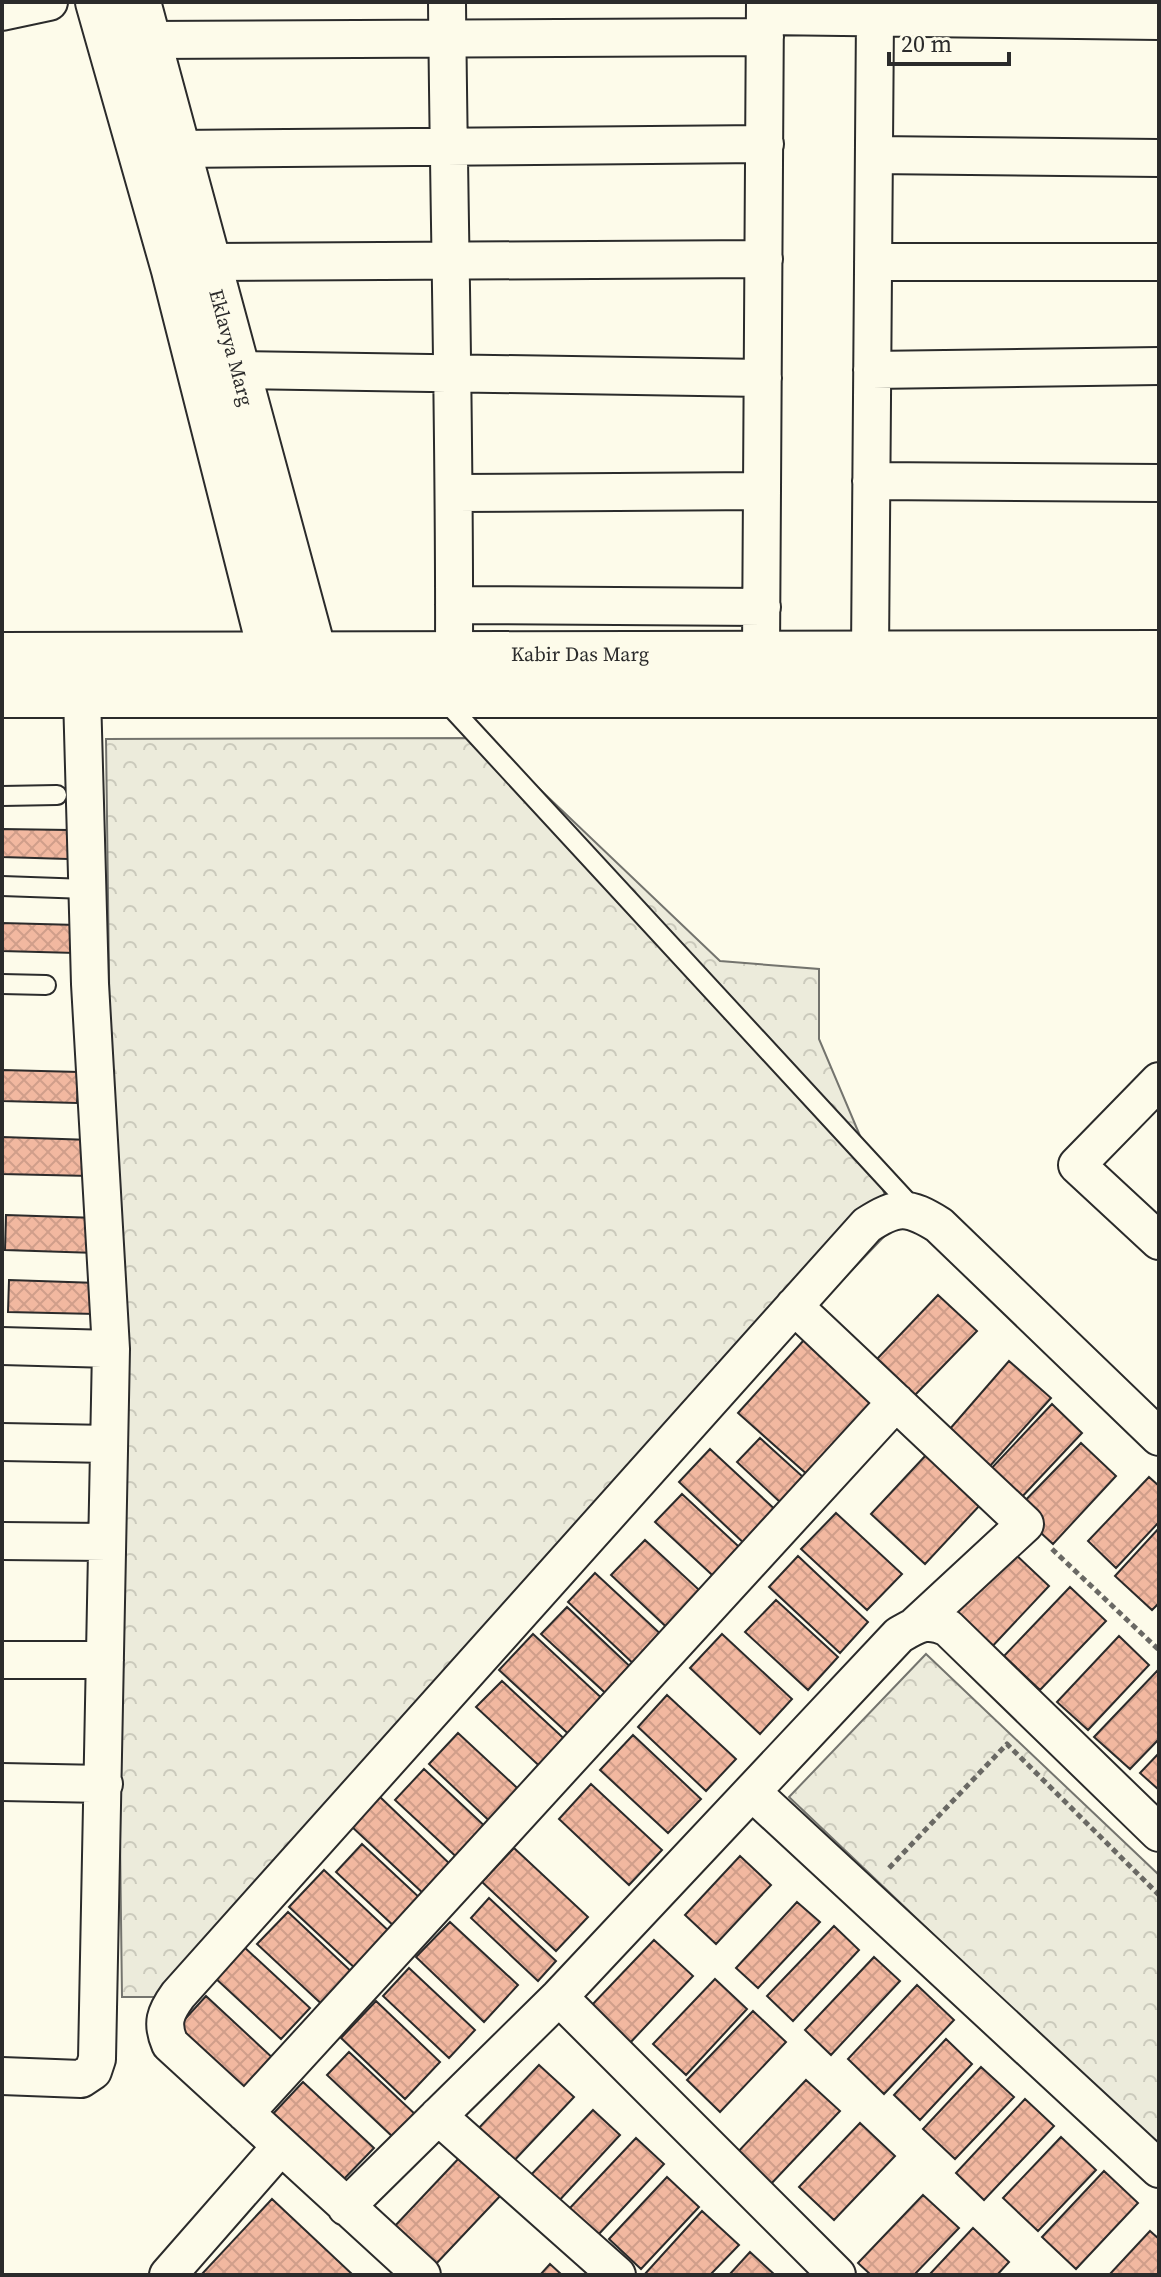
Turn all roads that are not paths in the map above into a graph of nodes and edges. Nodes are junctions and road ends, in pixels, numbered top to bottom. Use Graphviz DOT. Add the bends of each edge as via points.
graph roads {
  1 [pos="49,2"];
  2 [pos="98,2"];
  3 [pos="447,2"];
  4 [pos="2,12"];
  5 [pos="875,17"];
  6 [pos="765,18"];
  7 [pos="143,21"];
  8 [pos="1159,21"];
  9 [pos="447,39"];
  10 [pos="765,144"];
  11 [pos="449,146"];
  12 [pos="177,149"];
  13 [pos="874,155"];
  14 [pos="1159,158"];
  15 [pos="764,259"];
  16 [pos="450,261"];
  17 [pos="208,262"];
  18 [pos="873,262"];
  19 [pos="1159,262"];
  20 [pos="1159,366"];
  21 [pos="238,370"];
  22 [pos="872,370"];
  23 [pos="451,372"];
  24 [pos="763,378"];
  25 [pos="871,481"];
  26 [pos="1159,483"];
  27 [pos="762,491"];
  28 [pos="455,493"];
  29 [pos="454,605"];
  30 [pos="762,607"];
  31 [pos="761,652"];
  32 [pos="454,653"];
  33 [pos="870,653"];
  34 [pos="1159,653"];
  35 [pos="2,655"];
  36 [pos="298,674"];
  37 [pos="2,695"];
  38 [pos="82,695"];
  39 [pos="439,695"];
  40 [pos="1159,695"];
  41 [pos="57,795"];
  42 [pos="2,796"];
  43 [pos="2,886"];
  44 [pos="87,889"];
  45 [pos="2,984"];
  46 [pos="46,985"];
  47 [pos="1159,1081"];
  48 [pos="915,1210"];
  49 [pos="1159,1241"];
  50 [pos="794,1306"];
  51 [pos="2,1346"];
  52 [pos="111,1349"];
  53 [pos="896,1402"];
  54 [pos="1159,1437"];
  55 [pos="2,1442"];
  56 [pos="109,1444"];
  57 [pos="2,1541"];
  58 [pos="107,1542"];
  59 [pos="916,1625"];
  60 [pos="2,1660"];
  61 [pos="105,1660"];
  62 [pos="2,1782"];
  63 [pos="104,1784"];
  64 [pos="752,1792"];
  65 [pos="1159,1833"];
  66 [pos="559,1997"];
  67 [pos="2,2076"];
  68 [pos="245,2113"];
  69 [pos="438,2116"];
  70 [pos="281,2146"];
  71 [pos="1159,2169"];
  72 [pos="346,2207"];
  73 [pos="168,2275"];
  74 [pos="422,2275"];
  75 [pos="617,2275"];
  76 [pos="837,2275"];
  1 -- 4 [label="street"];
  2 -- 36 [label="street, Eklavya Marg"];
  3 -- 9 [label="street"];
  5 -- 6 [label="street"];
  5 -- 8 [label="street"];
  5 -- 13 [label="street"];
  6 -- 9 [label="street"];
  6 -- 10 [label="street"];
  7 -- 9 [label="street"];
  7 -- 12 [label="street, Eklavya Marg"];
  9 -- 11 [label="street"];
  10 -- 11 [label="street"];
  10 -- 15 [label="street"];
  11 -- 12 [label="street"];
  11 -- 16 [label="street"];
  12 -- 17 [label="street, Eklavya Marg"];
  13 -- 14 [label="street"];
  13 -- 18 [label="street"];
  15 -- 16 [label="street"];
  15 -- 24 [label="street"];
  16 -- 17 [label="street"];
  16 -- 23 [label="street"];
  17 -- 21 [label="street, Eklavya Marg"];
  18 -- 19 [label="street"];
  18 -- 22 [label="street"];
  20 -- 22 [label="street"];
  21 -- 23 [label="street"];
  21 -- 36 [label="street, Eklavya Marg"];
  22 -- 25 [label="street"];
  23 -- 24 [label="street"];
  23 -- 28 [label="street"];
  24 -- 27 [label="street"];
  25 -- 26 [label="street"];
  25 -- 33 [label="street"];
  27 -- 28 [label="street"];
  27 -- 30 [label="street"];
  28 -- 29 [label="street"];
  29 -- 30 [label="street"];
  29 -- 32 [label="street"];
  30 -- 31 [label="street"];
  31 -- 32 [label="street, Kabir Das Marg"];
  31 -- 33 [label="street, Kabir Das Marg"];
  32 -- 36 [label="street, Kabir Das Marg"];
  33 -- 34 [label="street, Kabir Das Marg"];
  35 -- 36 [label="street, Kabir Das Marg"];
  36 -- 38 [label="street, Kabir Das Marg"];
  36 -- 39 [label="street, Kabir Das Marg"];
  37 -- 38 [label="street, Kabir Das Marg"];
  38 -- 44 [label="street"];
  39 -- 40 [label="street, Kabir Das Marg"];
  39 -- 48 [label="lane"];
  41 -- 42 [label="lane"];
  43 -- 44 [label="lane"];
  44 -- 52 [label="street"];
  45 -- 46 [label="lane"];
  47 -- 49 [label="street" via="1077,1165"];
  48 -- 50 [label="street" via="886,1213 867,1225"];
  48 -- 54 [label="street" via="939,1225"];
  50 -- 53 [label="street"];
  50 -- 68 [label="street" via="166,2012 163,2027 170,2044"];
  51 -- 52 [label="street"];
  52 -- 56 [label="street"];
  53 -- 59 [label="street" via="1025,1524"];
  53 -- 68 [label="street"];
  55 -- 56 [label="street"];
  56 -- 58 [label="street"];
  57 -- 58 [label="street"];
  58 -- 61 [label="street"];
  59 -- 64 [label="street" via="899,1635"];
  59 -- 65 [label="street" via="934,1622 948,1628"];
  60 -- 61 [label="street"];
  61 -- 63 [label="street"];
  62 -- 63 [label="street"];
  63 -- 67 [label="street" via="93,2071 81,2079"];
  64 -- 66 [label="street"];
  64 -- 71 [label="street"];
  66 -- 69 [label="street"];
  66 -- 76 [label="street"];
  68 -- 70 [label="street"];
  69 -- 72 [label="street"];
  69 -- 75 [label="street"];
  70 -- 72 [label="street"];
  70 -- 73 [label="street"];
  72 -- 74 [label="street"];
}
